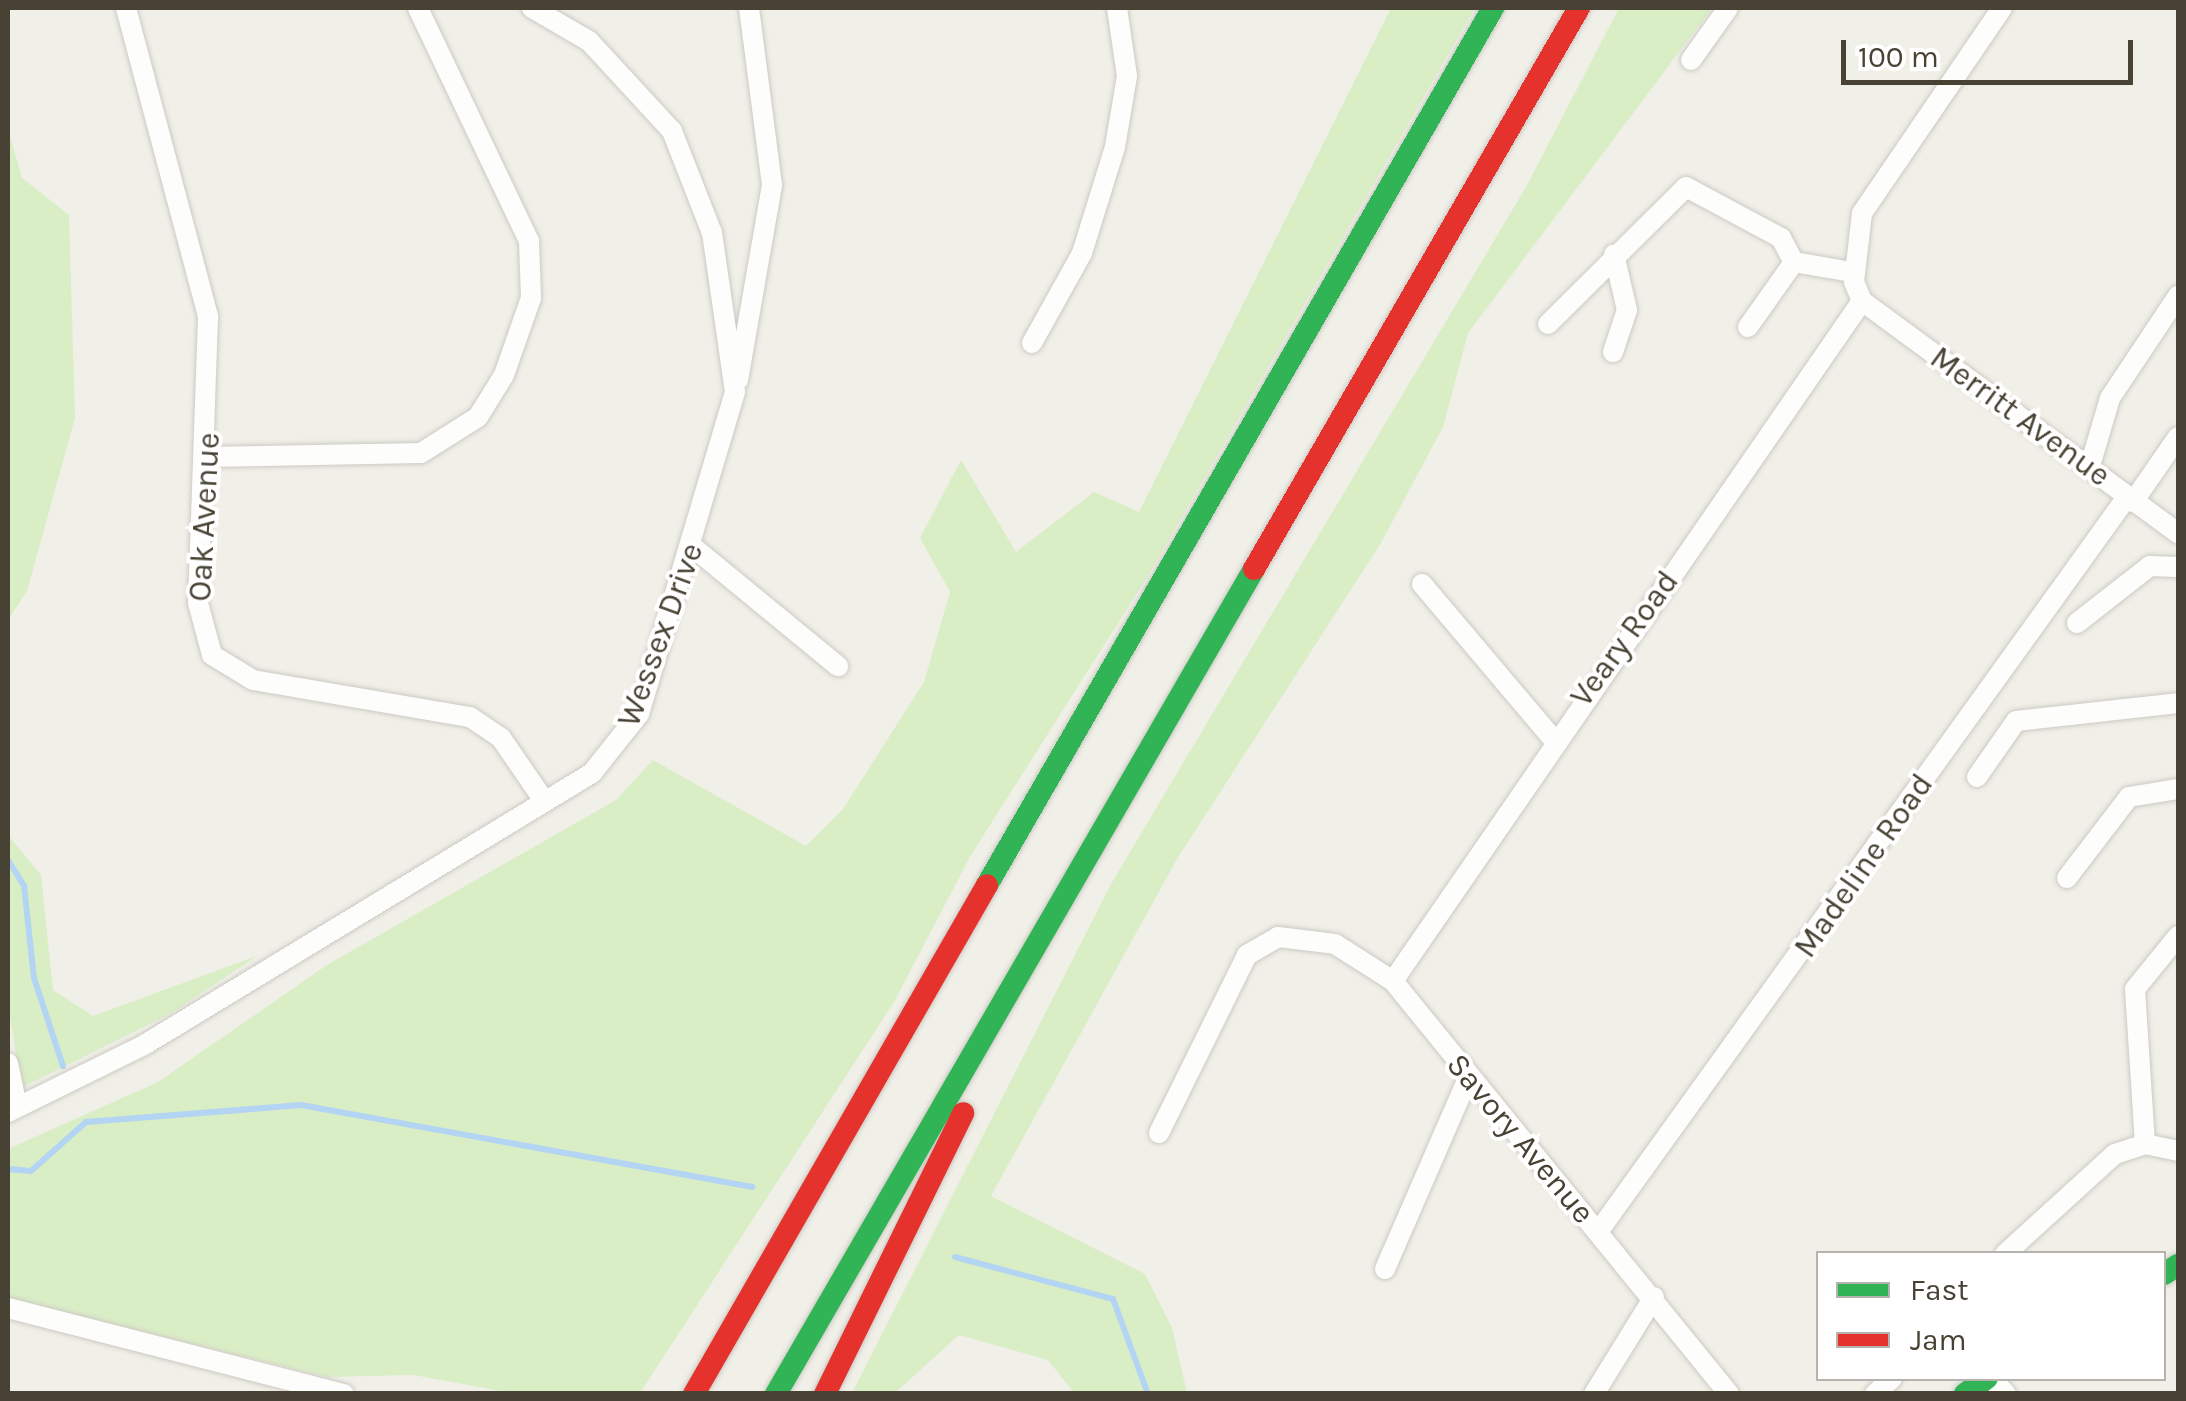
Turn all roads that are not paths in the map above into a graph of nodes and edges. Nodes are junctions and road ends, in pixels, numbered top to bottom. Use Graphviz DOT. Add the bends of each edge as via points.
graph roads {
  1 [pos="126,8"];
  2 [pos="418,8"];
  3 [pos="532,8"];
  4 [pos="749,8"];
  5 [pos="1117,8"];
  6 [pos="1493,8"];
  7 [pos="1580,8"];
  8 [pos="1728,8"];
  9 [pos="2002,8"];
  10 [pos="1691,60"];
  11 [pos="1614,254"];
  12 [pos="1794,262"];
  13 [pos="1852,272"];
  14 [pos="2178,296"];
  15 [pos="1862,302"];
  16 [pos="1548,324"];
  17 [pos="1748,327"];
  18 [pos="1032,343"];
  19 [pos="1613,352"];
  20 [pos="735,392"];
  21 [pos="2178,437"];
  22 [pos="209,457"];
  23 [pos="2090,466"];
  24 [pos="2130,499"];
  25 [pos="2178,533"];
  26 [pos="693,546"];
  27 [pos="2178,567"];
  28 [pos="1422,584"];
  29 [pos="2076,623"];
  30 [pos="838,666"];
  31 [pos="2178,703"];
  32 [pos="1553,739"];
  33 [pos="1977,778"];
  34 [pos="2178,788"];
  35 [pos="543,798"];
  36 [pos="2067,878"];
  37 [pos="1070,886"];
  38 [pos="983,891"];
  39 [pos="2178,936"];
  40 [pos="1394,981"];
  41 [pos="8,1063"];
  42 [pos="1468,1078"];
  43 [pos="12,1110"];
  44 [pos="1159,1132"];
  45 [pos="2145,1144"];
  46 [pos="2178,1151"];
  47 [pos="1598,1232"];
  48 [pos="2009,1251"];
  49 [pos="1385,1269"];
  50 [pos="1654,1296"];
  51 [pos="8,1308"];
  52 [pos="344,1394"];
  53 [pos="668,1394"];
  54 [pos="694,1394"];
  55 [pos="776,1394"];
  56 [pos="826,1394"];
  57 [pos="1594,1394"];
  58 [pos="1729,1394"];
  1 -- 22 [label="street, Oak Avenue" via="208,317"];
  2 -- 22 [label="street" via="528,240 531,298 504,375 469,426 421,453"];
  3 -- 20 [label="street, Wessex Drive" via="589,41 672,131 712,233"];
  4 -- 20 [label="street" via="772,185"];
  5 -- 18 [label="street" via="1126,76 1115,148 1082,252"];
  6 -- 38 [label="main road"];
  7 -- 37 [label="main road"];
  8 -- 10 [label="street"];
  9 -- 13 [label="street" via="1862,213"];
  11 -- 12 [label="street" via="1669,196 1695,188 1781,238"];
  11 -- 16 [label="street"];
  11 -- 19 [label="street" via="1627,310"];
  12 -- 13 [label="street"];
  12 -- 17 [label="street"];
  13 -- 15 [label="street"];
  14 -- 23 [label="street" via="2110,398"];
  15 -- 23 [label="street, Merritt Avenue"];
  15 -- 32 [label="street, Veary Road"];
  20 -- 26 [label="street, Wessex Drive"];
  21 -- 24 [label="street, Madeline Road"];
  22 -- 35 [label="street, Oak Avenue" via="198,604 212,654 253,680 470,717 501,738"];
  23 -- 24 [label="street, Merritt Avenue"];
  24 -- 25 [label="street, Merritt Avenue"];
  24 -- 47 [label="street, Madeline Road"];
  26 -- 30 [label="street"];
  26 -- 35 [label="street, Wessex Drive" via="632,728 592,773"];
  27 -- 29 [label="street" via="2150,566"];
  28 -- 32 [label="street"];
  31 -- 33 [label="street" via="2016,721"];
  32 -- 40 [label="street, Veary Road"];
  34 -- 36 [label="street" via="2130,796"];
  35 -- 43 [label="street, Wessex Drive" via="144,1045"];
  37 -- 55 [label="main road"];
  37 -- 56 [label="main road" via="1055,933"];
  38 -- 53 [label="main road" via="944,940"];
  38 -- 54 [label="main road"];
  39 -- 45 [label="street" via="2134,989"];
  40 -- 42 [label="street, Savory Avenue"];
  40 -- 44 [label="street, Savory Avenue" via="1336,944 1278,937 1247,955"];
  41 -- 43 [label="street"];
  42 -- 47 [label="street, Savory Avenue"];
  42 -- 49 [label="street"];
  45 -- 46 [label="street"];
  45 -- 48 [label="street" via="2083,1176"];
  47 -- 50 [label="street, Savory Avenue"];
  50 -- 57 [label="street"];
  50 -- 58 [label="street, Savory Avenue"];
  51 -- 52 [label="street"];
}
